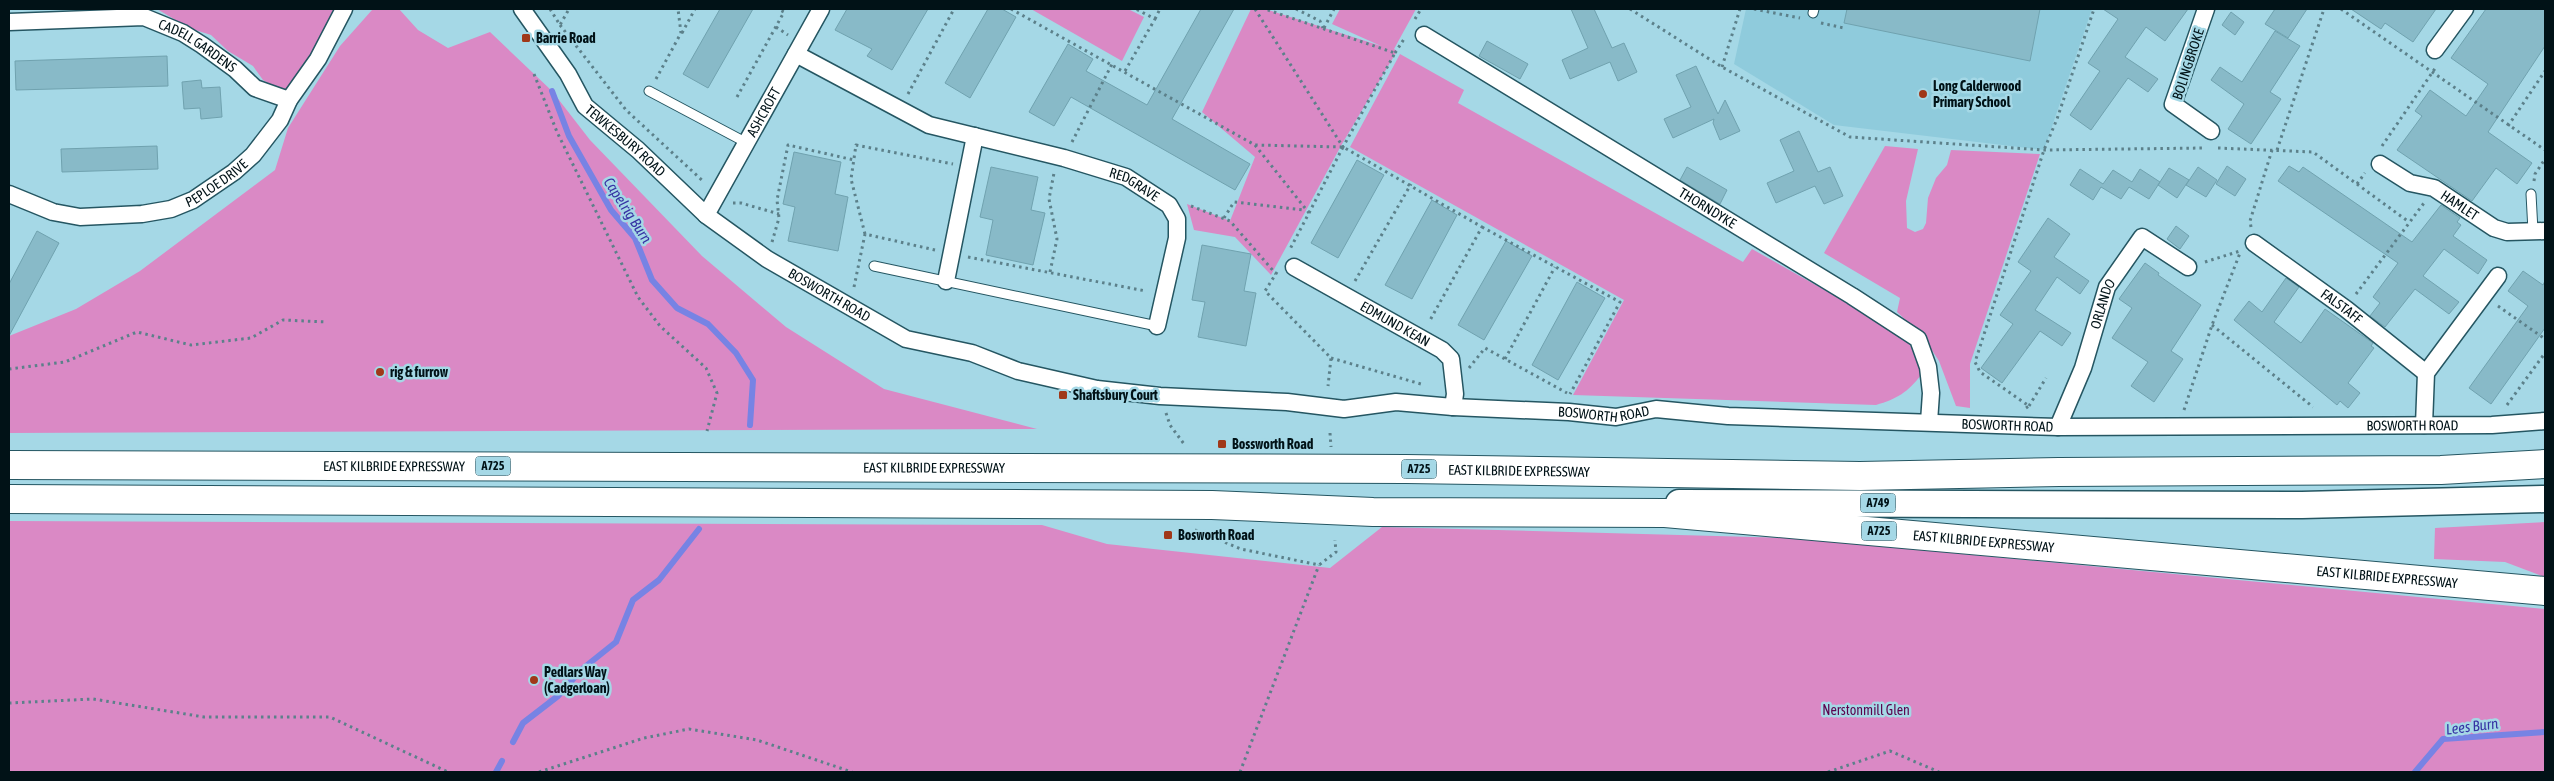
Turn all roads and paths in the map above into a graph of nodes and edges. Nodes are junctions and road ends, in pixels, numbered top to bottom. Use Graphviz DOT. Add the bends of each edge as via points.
graph roads {
  1 [pos="344,9"];
  2 [pos="522,9"];
  3 [pos="550,9"];
  4 [pos="569,9"];
  5 [pos="678,9"];
  6 [pos="695,9"];
  7 [pos="778,9"];
  8 [pos="821,9"];
  9 [pos="954,9"];
  10 [pos="1011,9"];
  11 [pos="1136,9"];
  12 [pos="1160,9"];
  13 [pos="1255,9"];
  14 [pos="1265,9"];
  15 [pos="1296,9"];
  16 [pos="1334,9"];
  17 [pos="1630,9"];
  18 [pos="1740,9"];
  19 [pos="2094,9"];
  20 [pos="2206,9"];
  21 [pos="2324,9"];
  22 [pos="2341,9"];
  23 [pos="2465,9"];
  24 [pos="1155,19"];
  25 [pos="9,22"];
  26 [pos="560,25"];
  27 [pos="1323,28"];
  28 [pos="681,34"];
  29 [pos="1424,35"];
  30 [pos="1404,39"];
  31 [pos="2435,50"];
  32 [pos="1395,52"];
  33 [pos="796,54"];
  34 [pos="1112,64"];
  35 [pos="1722,67"];
  36 [pos="1125,71"];
  37 [pos="2545,71"];
  38 [pos="2432,72"];
  39 [pos="534,74"];
  40 [pos="649,91"];
  41 [pos="737,97"];
  42 [pos="289,100"];
  43 [pos="900,109"];
  44 [pos="2508,126"];
  45 [pos="2211,131"];
  46 [pos="975,136"];
  47 [pos="2385,141"];
  48 [pos="747,143"];
  49 [pos="1255,145"];
  50 [pos="1343,147"];
  51 [pos="2044,150"];
  52 [pos="2272,150"];
  53 [pos="2277,150"];
  54 [pos="2545,150"];
  55 [pos="1061,157"];
  56 [pos="2545,159"];
  57 [pos="854,160"];
  58 [pos="2380,164"];
  59 [pos="969,167"];
  60 [pos="1411,184"];
  61 [pos="718,193"];
  62 [pos="2531,194"];
  63 [pos="9,195"];
  64 [pos="1169,205"];
  65 [pos="1305,210"];
  66 [pos="1309,213"];
  67 [pos="779,214"];
  68 [pos="706,215"];
  69 [pos="1224,218"];
  70 [pos="1482,226"];
  71 [pos="2539,231"];
  72 [pos="865,234"];
  73 [pos="2247,247"];
  74 [pos="952,254"];
  75 [pos="767,259"];
  76 [pos="1289,264"];
  77 [pos="874,266"];
  78 [pos="1556,267"];
  79 [pos="2188,267"];
  80 [pos="1050,272"];
  81 [pos="1276,274"];
  82 [pos="2498,276"];
  83 [pos="946,281"];
  84 [pos="854,287"];
  85 [pos="1164,294"];
  86 [pos="1346,296"];
  87 [pos="2498,306"];
  88 [pos="2346,309"];
  89 [pos="327,322"];
  90 [pos="2212,325"];
  91 [pos="1157,326"];
  92 [pos="1420,339"];
  93 [pos="2545,339"];
  94 [pos="2545,353"];
  95 [pos="1331,358"];
  96 [pos="1505,359"];
  97 [pos="9,369"];
  98 [pos="2426,373"];
  99 [pos="2046,378"];
  100 [pos="1328,386"];
  101 [pos="1570,395"];
  102 [pos="1160,396"];
  103 [pos="1454,396"];
  104 [pos="2028,406"];
  105 [pos="2314,408"];
  106 [pos="2024,411"];
  107 [pos="1569,412"];
  108 [pos="2501,413"];
  109 [pos="2545,421"];
  110 [pos="1929,422"];
  111 [pos="2424,425"];
  112 [pos="2179,427"];
  113 [pos="2058,428"];
  114 [pos="707,430"];
  115 [pos="2545,464"];
  116 [pos="9,465"];
  117 [pos="1198,469"];
  118 [pos="1860,476"];
  119 [pos="2545,477"];
  120 [pos="9,499"];
  121 [pos="2545,499"];
  122 [pos="1212,505"];
  123 [pos="1192,528"];
  124 [pos="1335,540"];
  125 [pos="1319,565"];
  126 [pos="2545,591"];
  127 [pos="9,703"];
  128 [pos="442,772"];
  129 [pos="448,772"];
  130 [pos="539,772"];
  131 [pos="852,772"];
  132 [pos="1240,772"];
  133 [pos="1828,772"];
  134 [pos="1939,772"];
  1 -- 42 [label="street, PEPLOE DRIVE" via="318,59"];
  2 -- 68 [label="street, TEWKESBURY ROAD" via="568,74 585,106 638,150"];
  3 -- 26 [label="path"];
  4 -- 26 [label="path"];
  5 -- 28 [label="path"];
  6 -- 28 [label="path"];
  7 -- 41 [label="path" via="784,12"];
  8 -- 33 [label="street, ASHCROFT"];
  9 -- 43 [label="path"];
  10 -- 34 [label="path"];
  11 -- 24 [label="path"];
  12 -- 24 [label="path"];
  13 -- 50 [label="path"];
  14 -- 27 [label="path"];
  15 -- 27 [label="path" via="1320,21"];
  16 -- 27 [label="path"];
  17 -- 35 [label="path"];
  18 -- 35 [label="path"];
  19 -- 51 [label="path"];
  20 -- 45 [label="street, BOLINGBROKE" via="2173,104"];
  21 -- 53 [label="path"];
  22 -- 38 [label="path"];
  23 -- 31 [label="street"];
  24 -- 36 [label="path"];
  25 -- 42 [label="street, CADELL GARDENS" via="144,17 183,33 202,45 255,88"];
  26 -- 61 [label="path" via="626,110"];
  27 -- 32 [label="path"];
  28 -- 40 [label="path"];
  29 -- 110 [label="street, THORNDYKE" via="1918,339 1928,367 1931,393"];
  30 -- 32 [label="path"];
  32 -- 50 [label="path"];
  33 -- 43 [label="street, REDGRAVE"];
  33 -- 48 [label="street, ASHCROFT"];
  34 -- 36 [label="path"];
  34 -- 55 [label="path"];
  35 -- 51 [label="path" via="1850,137"];
  36 -- 49 [label="path"];
  37 -- 44 [label="path"];
  38 -- 44 [label="path"];
  38 -- 47 [label="path"];
  39 -- 114 [label="path" via="557,132 638,297 660,326 706,368 717,393"];
  40 -- 48 [label="lane"];
  42 -- 63 [label="street, PEPLOE DRIVE" via="280,120 253,155 193,200 171,209 110,217 80,217 53,212"];
  43 -- 46 [label="street, REDGRAVE" via="929,125"];
  44 -- 54 [label="path"];
  46 -- 55 [label="street, REDGRAVE"];
  46 -- 59 [label="street"];
  48 -- 61 [label="street, ASHCROFT"];
  49 -- 50 [label="path"];
  49 -- 65 [label="path"];
  50 -- 60 [label="path"];
  50 -- 66 [label="path"];
  51 -- 52 [label="path"];
  51 -- 104 [label="path" via="1975,362 1980,372"];
  52 -- 53 [label="path"];
  52 -- 73 [label="path" via="2250,221"];
  53 -- 88 [label="path" via="2313,152 2410,222"];
  55 -- 64 [label="street, REDGRAVE" via="1126,176"];
  55 -- 80 [label="path" via="1048,199 1056,239"];
  56 -- 62 [label="path" via="2535,174"];
  57 -- 59 [label="path" via="856,145"];
  57 -- 67 [label="path" via="788,144 778,200"];
  57 -- 72 [label="path" via="851,179"];
  58 -- 71 [label="street, HAMLET" via="2410,183 2434,188 2494,228 2507,232"];
  59 -- 74 [label="street"];
  60 -- 70 [label="path"];
  60 -- 86 [label="path"];
  61 -- 67 [label="path" via="732,203"];
  61 -- 68 [label="street, ASHCROFT"];
  62 -- 71 [label="lane"];
  64 -- 69 [label="path" via="1187,204"];
  64 -- 85 [label="street, REDGRAVE" via="1177,219 1177,238"];
  65 -- 66 [label="path"];
  65 -- 69 [label="path" via="1234,202"];
  66 -- 76 [label="path"];
  67 -- 75 [label="path"];
  68 -- 75 [label="street, BOSWORTH ROAD"];
  69 -- 81 [label="path"];
  70 -- 78 [label="path"];
  70 -- 92 [label="path"];
  72 -- 74 [label="path"];
  72 -- 84 [label="path"];
  73 -- 79 [label="path"];
  73 -- 88 [label="street, FALSTAFF"];
  73 -- 90 [label="path"];
  74 -- 80 [label="path"];
  74 -- 83 [label="street"];
  75 -- 102 [label="street, BOSWORTH ROAD" via="906,339 972,353 1035,375 1097,388"];
  76 -- 81 [label="path"];
  76 -- 86 [label="street, EDMUND KEAN"];
  77 -- 83 [label="lane"];
  78 -- 96 [label="path"];
  78 -- 101 [label="path" via="1620,302"];
  79 -- 113 [label="street, ORLANDO" via="2142,237 2107,287 2083,368"];
  80 -- 85 [label="path"];
  81 -- 95 [label="path" via="1265,291"];
  82 -- 98 [label="street"];
  83 -- 91 [label="lane"];
  85 -- 91 [label="street, REDGRAVE"];
  86 -- 92 [label="street, EDMUND KEAN"];
  87 -- 93 [label="path"];
  88 -- 98 [label="street, FALSTAFF"];
  89 -- 97 [label="path" via="283,320 251,338 191,345 137,332 65,362"];
  90 -- 105 [label="path"];
  90 -- 112 [label="path"];
  92 -- 103 [label="street, EDMUND KEAN" via="1451,358"];
  94 -- 108 [label="path"];
  95 -- 100 [label="path"];
  95 -- 103 [label="path"];
  96 -- 101 [label="path"];
  96 -- 103 [label="path" via="1485,348"];
  98 -- 111 [label="street"];
  99 -- 104 [label="path"];
  101 -- 107 [label="path"];
  102 -- 103 [label="street, BOSWORTH ROAD" via="1287,402 1344,409"];
  102 -- 117 [label="path" via="1170,425"];
  103 -- 107 [label="street, BOSWORTH ROAD"];
  104 -- 106 [label="path"];
  107 -- 110 [label="street, BOSWORTH ROAD" via="1616,417 1656,409 1848,422"];
  109 -- 111 [label="street, BOSWORTH ROAD"];
  110 -- 113 [label="street, BOSWORTH ROAD"];
  111 -- 112 [label="street, BOSWORTH ROAD"];
  112 -- 113 [label="street, BOSWORTH ROAD"];
  115 -- 118 [label="highway, EAST KILBRIDE EXPRESSWAY / A725" via="2441,470"];
  116 -- 117 [label="highway, EAST KILBRIDE EXPRESSWAY / A725"];
  117 -- 118 [label="highway, EAST KILBRIDE EXPRESSWAY / A725"];
  118 -- 119 [label="main road, EAST KILBRIDE EXPRESSWAY / A749" via="2211,484 2399,484"];
  120 -- 122 [label="highway, EAST KILBRIDE EXPRESSWAY / A725"];
  121 -- 122 [label="main road, EAST KILBRIDE EXPRESSWAY / A749" via="2302,505 1373,500"];
  122 -- 126 [label="highway, EAST KILBRIDE EXPRESSWAY / A725" via="1373,512 1684,514"];
  123 -- 125 [label="path" via="1241,549"];
  124 -- 125 [label="path" via="1336,552"];
  125 -- 132 [label="path"];
  127 -- 128 [label="path" via="93,699 204,717 330,717"];
  128 -- 129 [label="path"];
  130 -- 131 [label="path" via="644,738 689,728 757,740"];
  133 -- 134 [label="path" via="1890,750"];
}
